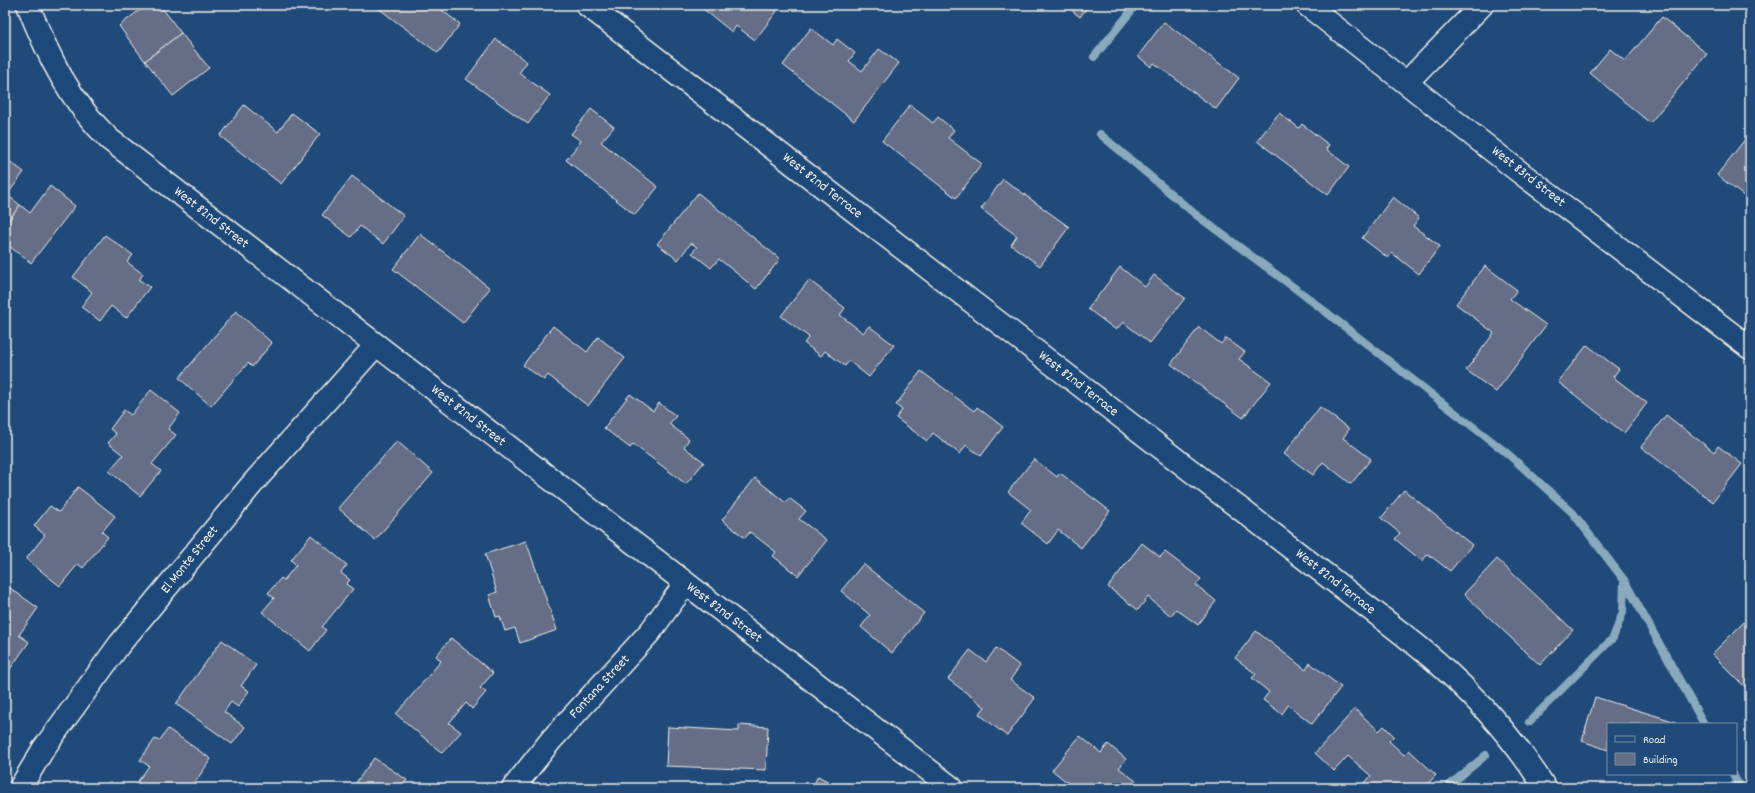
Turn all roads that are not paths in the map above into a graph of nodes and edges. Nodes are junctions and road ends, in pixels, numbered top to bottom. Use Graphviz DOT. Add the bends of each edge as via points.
graph roads {
  1 [pos="28,5"];
  2 [pos="587,5"];
  3 [pos="1306,5"];
  4 [pos="1482,5"];
  5 [pos="1407,82"];
  6 [pos="376,345"];
  7 [pos="1750,348"];
  8 [pos="686,584"];
  9 [pos="20,788"];
  10 [pos="513,788"];
  11 [pos="952,788"];
  12 [pos="1546,788"];
  1 -- 6 [label="street, West 82nd Street" via="63,81 92,123 109,139"];
  2 -- 12 [label="street, West 82nd Terrace" via="1439,664 1494,719"];
  3 -- 5 [label="street, West 83rd Street"];
  4 -- 5 [label="street"];
  5 -- 7 [label="street, West 83rd Street"];
  6 -- 8 [label="street, West 82nd Street"];
  6 -- 9 [label="street, El Monte Street" via="253,482 119,646 44,748"];
  8 -- 10 [label="street, Fontana Street" via="650,632 552,739"];
  8 -- 11 [label="street, West 82nd Street"];
}
